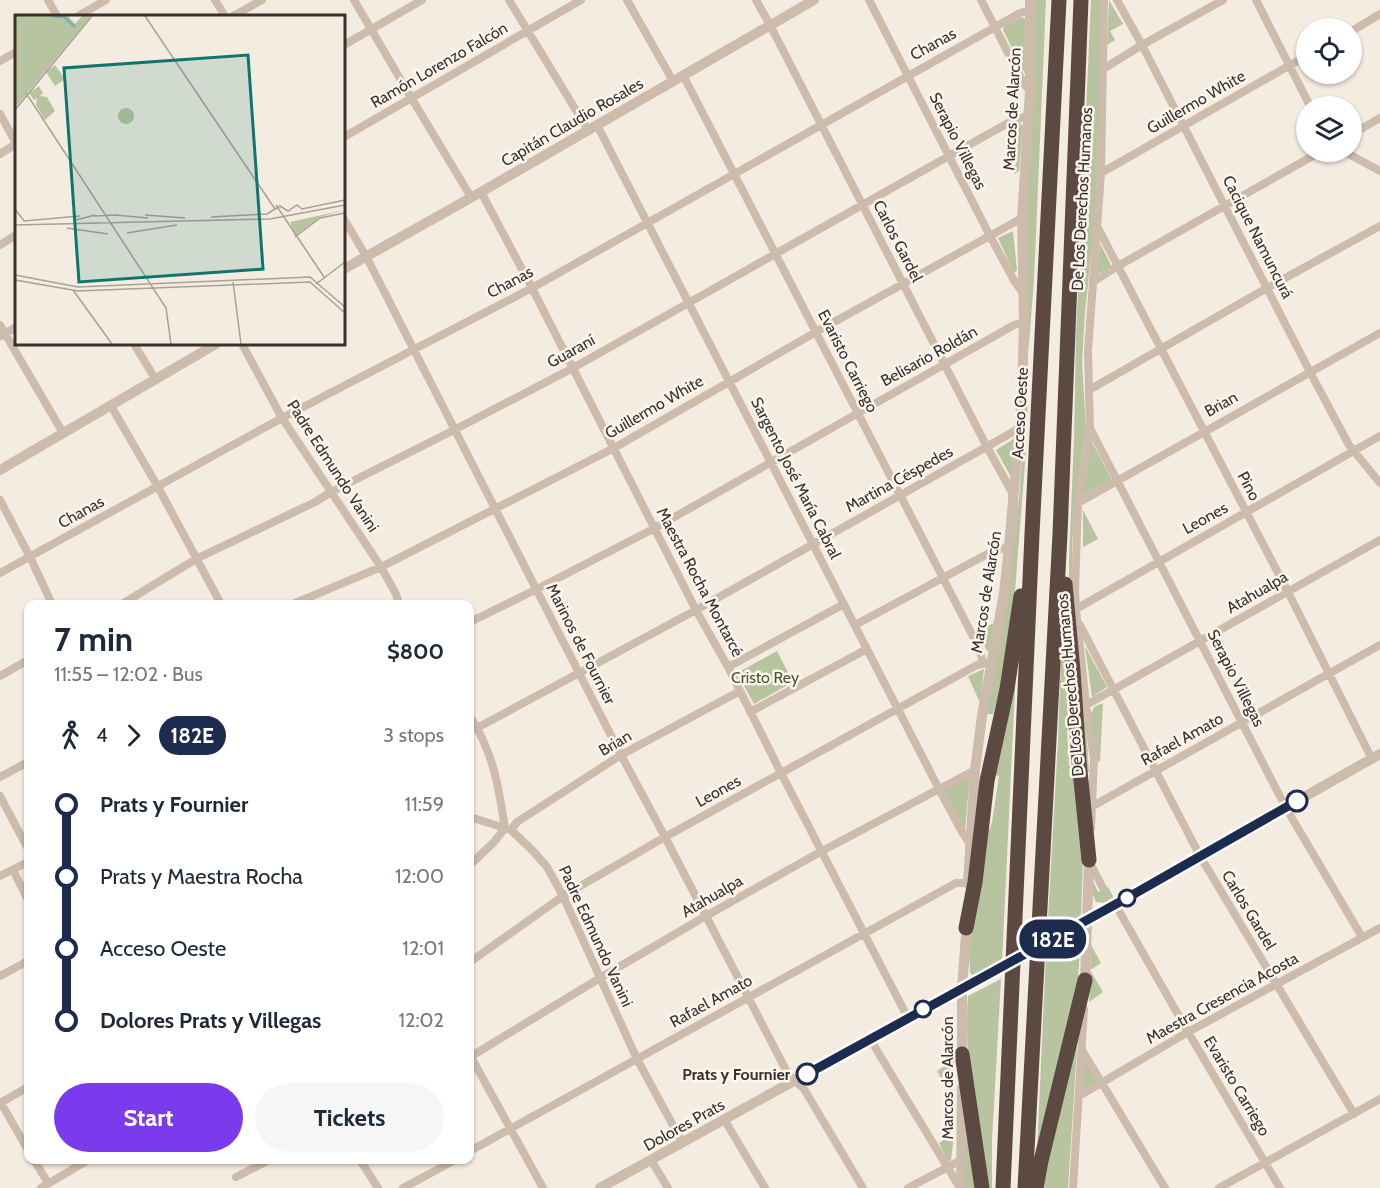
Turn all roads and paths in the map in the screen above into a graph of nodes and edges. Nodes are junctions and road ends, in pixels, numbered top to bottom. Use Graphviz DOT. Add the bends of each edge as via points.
graph roads {
  1 [pos="48,0"];
  2 [pos="106,0"];
  3 [pos="215,0"];
  4 [pos="262,0"];
  5 [pos="354,0"];
  6 [pos="422,0"];
  7 [pos="509,0"];
  8 [pos="581,0"];
  9 [pos="627,0"];
  10 [pos="756,0"];
  11 [pos="814,0"];
  12 [pos="869,0"];
  13 [pos="981,0"];
  14 [pos="1059,0"];
  15 [pos="1081,0"];
  16 [pos="1104,0"];
  17 [pos="1117,0"];
  18 [pos="1223,0"];
  19 [pos="1256,0"];
  20 [pos="1030,5"];
  21 [pos="56,15"];
  22 [pos="80,15"];
  23 [pos="224,15"];
  24 [pos="235,15"];
  25 [pos="1380,15"];
  26 [pos="770,25"];
  27 [pos="1362,25"];
  28 [pos="996,27"];
  29 [pos="372,29"];
  30 [pos="527,31"];
  31 [pos="345,44"];
  32 [pos="1142,45"];
  33 [pos="15,53"];
  34 [pos="0,61"];
  35 [pos="1296,62"];
  36 [pos="1289,66"];
  37 [pos="1103,69"];
  38 [pos="907,75"];
  39 [pos="678,78"];
  40 [pos="1030,91"];
  41 [pos="1305,96"];
  42 [pos="412,99"];
  43 [pos="0,114"];
  44 [pos="1029,115"];
  45 [pos="1380,118"];
  46 [pos="821,125"];
  47 [pos="1184,126"];
  48 [pos="593,128"];
  49 [pos="1362,128"];
  50 [pos="345,136"];
  51 [pos="15,141"];
  52 [pos="15,144"];
  53 [pos="0,154"];
  54 [pos="949,156"];
  55 [pos="1362,161"];
  56 [pos="1302,162"];
  57 [pos="1380,171"];
  58 [pos="734,173"];
  59 [pos="1101,173"];
  60 [pos="476,194"];
  61 [pos="862,204"];
  62 [pos="1224,206"];
  63 [pos="1022,218"];
  64 [pos="345,221"];
  65 [pos="647,223"];
  66 [pos="1380,226"];
  67 [pos="1097,227"];
  68 [pos="15,236"];
  69 [pos="990,236"];
  70 [pos="0,245"];
  71 [pos="776,254"];
  72 [pos="366,256"];
  73 [pos="1118,266"];
  74 [pos="345,268"];
  75 [pos="1093,282"];
  76 [pos="903,285"];
  77 [pos="532,288"];
  78 [pos="1267,288"];
  79 [pos="1023,293"];
  80 [pos="688,303"];
  81 [pos="1024,321"];
  82 [pos="0,326"];
  83 [pos="15,328"];
  84 [pos="816,332"];
  85 [pos="1380,333"];
  86 [pos="2,336"];
  87 [pos="135,345"];
  88 [pos="214,345"];
  89 [pos="243,345"];
  90 [pos="414,348"];
  91 [pos="1161,349"];
  92 [pos="945,364"];
  93 [pos="573,368"];
  94 [pos="1310,372"];
  95 [pos="156,380"];
  96 [pos="730,382"];
  97 [pos="1089,390"];
  98 [pos="111,406"];
  99 [pos="858,413"];
  100 [pos="282,418"];
  101 [pos="1020,428"];
  102 [pos="1090,428"];
  103 [pos="456,429"];
  104 [pos="1203,432"];
  105 [pos="63,433"];
  106 [pos="1380,436"];
  107 [pos="987,447"];
  108 [pos="614,448"];
  109 [pos="1353,451"];
  110 [pos="770,463"];
  111 [pos="0,470"];
  112 [pos="1117,481"];
  113 [pos="1380,483"];
  114 [pos="158,487"];
  115 [pos="331,492"];
  116 [pos="900,495"];
  117 [pos="1014,496"];
  118 [pos="0,500"];
  119 [pos="1078,503"];
  120 [pos="496,508"];
  121 [pos="1246,512"];
  122 [pos="655,528"];
  123 [pos="1032,534"];
  124 [pos="1060,534"];
  125 [pos="1380,540"];
  126 [pos="813,545"];
  127 [pos="1009,547"];
  128 [pos="30,557"];
  129 [pos="196,559"];
  130 [pos="1159,561"];
  131 [pos="381,567"];
  132 [pos="0,573"];
  133 [pos="944,578"];
  134 [pos="537,589"];
  135 [pos="1288,592"];
  136 [pos="50,600"];
  137 [pos="129,600"];
  138 [pos="219,600"];
  139 [pos="302,600"];
  140 [pos="398,600"];
  141 [pos="844,604"];
  142 [pos="1076,609"];
  143 [pos="696,610"];
  144 [pos="474,620"];
  145 [pos="1077,621"];
  146 [pos="855,625"];
  147 [pos="1201,642"];
  148 [pos="1380,645"];
  149 [pos="867,649"];
  150 [pos="24,662"];
  151 [pos="986,662"];
  152 [pos="728,667"];
  153 [pos="580,673"];
  154 [pos="1329,673"];
  155 [pos="0,676"];
  156 [pos="1113,690"];
  157 [pos="740,691"];
  158 [pos="1086,705"];
  159 [pos="897,708"];
  160 [pos="750,712"];
  161 [pos="474,723"];
  162 [pos="1242,723"];
  163 [pos="477,728"];
  164 [pos="621,756"];
  165 [pos="1376,757"];
  166 [pos="24,764"];
  167 [pos="975,770"];
  168 [pos="1155,771"];
  169 [pos="781,773"];
  170 [pos="0,777"];
  171 [pos="939,789"];
  172 [pos="0,796"];
  173 [pos="1093,806"];
  174 [pos="1286,807"];
  175 [pos="474,818"];
  176 [pos="508,829"];
  177 [pos="665,837"];
  178 [pos="24,841"];
  179 [pos="970,844"];
  180 [pos="822,851"];
  181 [pos="1200,856"];
  182 [pos="474,861"];
  183 [pos="1090,861"];
  184 [pos="24,864"];
  185 [pos="13,870"];
  186 [pos="0,876"];
  187 [pos="968,883"];
  188 [pos="1103,888"];
  189 [pos="24,892"];
  190 [pos="563,896"];
  191 [pos="1115,904"];
  192 [pos="706,916"];
  193 [pos="1087,920"];
  194 [pos="966,928"];
  195 [pos="1380,928"];
  196 [pos="864,933"];
  197 [pos="1362,937"];
  198 [pos="474,959"];
  199 [pos="24,963"];
  200 [pos="0,976"];
  201 [pos="600,978"];
  202 [pos="1085,980"];
  203 [pos="1276,985"];
  204 [pos="962,988"];
  205 [pos="748,997"];
  206 [pos="908,1018"];
  207 [pos="1188,1032"];
  208 [pos="870,1039"];
  209 [pos="1082,1049"];
  210 [pos="474,1054"];
  211 [pos="962,1054"];
  212 [pos="637,1059"];
  213 [pos="474,1063"];
  214 [pos="795,1081"];
  215 [pos="1102,1082"];
  216 [pos="24,1089"];
  217 [pos="1079,1096"];
  218 [pos="1380,1099"];
  219 [pos="1,1103"];
  220 [pos="1354,1114"];
  221 [pos="724,1119"];
  222 [pos="511,1129"];
  223 [pos="682,1142"];
  224 [pos="24,1143"];
  225 [pos="474,1149"];
  226 [pos="651,1160"];
  227 [pos="961,1160"];
  228 [pos="1265,1163"];
  229 [pos="36,1164"];
  230 [pos="81,1164"];
  231 [pos="261,1164"];
  232 [pos="363,1164"];
  233 [pos="448,1164"];
  234 [pos="946,1167"];
  235 [pos="236,1177"];
  236 [pos="44,1186"];
  237 [pos="378,1188"];
  238 [pos="403,1188"];
  239 [pos="543,1188"];
  240 [pos="600,1188"];
  241 [pos="668,1188"];
  242 [pos="765,1188"];
  243 [pos="863,1188"];
  244 [pos="908,1188"];
  245 [pos="961,1188"];
  246 [pos="982,1188"];
  247 [pos="1004,1188"];
  248 [pos="1025,1188"];
  249 [pos="1036,1188"];
  250 [pos="1073,1188"];
  251 [pos="1165,1188"];
  252 [pos="1219,1188"];
  253 [pos="1280,1188"];
  1 -- 21 [label="street"];
  2 -- 22 [label="street"];
  3 -- 23 [label="street"];
  4 -- 24 [label="street"];
  5 -- 29 [label="street, Maestra Rocha Montarcé"];
  6 -- 29 [label="street"];
  7 -- 30 [label="street, Sargento José María Cabral"];
  8 -- 30 [label="street, Ramón Lorenzo Falcón"];
  9 -- 39 [label="street, Evaristo Carriego"];
  10 -- 26 [label="street, Carlos Gardel"];
  11 -- 26 [label="street, Capitán Claudio Rosales"];
  12 -- 38 [label="street, Serapio Villegas"];
  13 -- 28 [label="street"];
  14 -- 123 [label="highway, Acceso Oeste"];
  15 -- 124 [label="highway"];
  16 -- 37 [label="street, De Los Derechos Humanos"];
  17 -- 32 [label="street, Cacique Namuncurá"];
  18 -- 32 [label="street"];
  19 -- 36 [label="street"];
  20 -- 28 [label="street, Chanas"];
  20 -- 40 [label="street, Marcos de Alarcón"];
  25 -- 27 [label="street"];
  26 -- 39 [label="street, Capitán Claudio Rosales"];
  26 -- 46 [label="street, Carlos Gardel"];
  28 -- 38 [label="street, Chanas"];
  28 -- 40 [label="street"];
  29 -- 31 [label="street"];
  29 -- 42 [label="street, Maestra Rocha Montarcé"];
  30 -- 42 [label="street, Ramón Lorenzo Falcón"];
  30 -- 48 [label="street, Sargento José María Cabral"];
  32 -- 37 [label="street"];
  32 -- 47 [label="street, Cacique Namuncurá"];
  33 -- 34 [label="street"];
  35 -- 36 [label="street, Guillermo White"];
  36 -- 41 [label="street"];
  36 -- 47 [label="street, Guillermo White"];
  37 -- 59 [label="street, De Los Derechos Humanos"];
  38 -- 46 [label="street, Chanas"];
  38 -- 54 [label="street, Serapio Villegas"];
  39 -- 48 [label="street, Capitán Claudio Rosales"];
  39 -- 58 [label="street, Evaristo Carriego"];
  40 -- 44 [label="street, Marcos de Alarcón"];
  42 -- 50 [label="street, Ramón Lorenzo Falcón"];
  42 -- 60 [label="street, Maestra Rocha Montarcé"];
  43 -- 51 [label="street"];
  44 -- 54 [label="street, Guaraní"];
  44 -- 63 [label="street, Marcos de Alarcón"];
  45 -- 49 [label="street"];
  46 -- 58 [label="street, Chanas"];
  46 -- 61 [label="street, Carlos Gardel"];
  47 -- 59 [label="street, Guillermo White"];
  47 -- 62 [label="street, Cacique Namuncurá"];
  48 -- 60 [label="street, Capitán Claudio Rosales"];
  48 -- 65 [label="street, Sargento José María Cabral"];
  52 -- 53 [label="street"];
  54 -- 61 [label="street, Guaraní"];
  54 -- 69 [label="street, Serapio Villegas"];
  55 -- 57 [label="street"];
  56 -- 62 [label="street"];
  58 -- 65 [label="street, Chanas"];
  58 -- 71 [label="street, Evaristo Carriego"];
  59 -- 67 [label="street, De Los Derechos Humanos"];
  60 -- 72 [label="street, Capitán Claudio Rosales"];
  60 -- 77 [label="street, Maestra Rocha Montarcé"];
  61 -- 71 [label="street, Guaraní"];
  61 -- 76 [label="street, Carlos Gardel"];
  62 -- 73 [label="street"];
  62 -- 78 [label="street, Cacique Namuncurá"];
  63 -- 69 [label="street, Guillermo White"];
  63 -- 79 [label="street, Marcos de Alarcón"];
  64 -- 72 [label="street, Marinos de Fournier"];
  65 -- 77 [label="street, Chanas"];
  65 -- 80 [label="street, Sargento José María Cabral"];
  66 -- 78 [label="street"];
  67 -- 73 [label="street, Pino"];
  67 -- 75 [label="street, De Los Derechos Humanos"];
  68 -- 70 [label="street"];
  69 -- 76 [label="street, Guillermo White"];
  69 -- 79 [label="street, Serapio Villegas"];
  71 -- 80 [label="street, Guaraní"];
  71 -- 84 [label="street, Evaristo Carriego"];
  72 -- 74 [label="street, Capitán Claudio Rosales"];
  72 -- 90 [label="street, Marinos de Fournier"];
  73 -- 75 [label="street"];
  73 -- 91 [label="street, Pino"];
  75 -- 97 [label="street, De Los Derechos Humanos"];
  76 -- 84 [label="street, Guillermo White"];
  76 -- 92 [label="street, Carlos Gardel"];
  77 -- 90 [label="street, Chanas"];
  77 -- 93 [label="street, Maestra Rocha Montarcé"];
  78 -- 91 [label="street"];
  78 -- 94 [label="street, Cacique Namuncurá"];
  79 -- 81 [label="street, Marcos de Alarcón"];
  80 -- 93 [label="street, Guaraní"];
  80 -- 96 [label="street, Sargento José María Cabral"];
  81 -- 92 [label="street, Belisario Roldán"];
  81 -- 101 [label="street, Marcos de Alarcón"];
  82 -- 86 [label="street"];
  83 -- 86 [label="street"];
  84 -- 96 [label="street, Guillermo White"];
  84 -- 99 [label="street, Evaristo Carriego"];
  85 -- 94 [label="street, Brian"];
  86 -- 105 [label="street"];
  87 -- 95 [label="street"];
  88 -- 95 [label="street"];
  89 -- 100 [label="street, Padre Edmundo Vanini"];
  90 -- 100 [label="street, Chanas"];
  90 -- 103 [label="street, Marinos de Fournier"];
  91 -- 97 [label="street"];
  91 -- 104 [label="street, Pino"];
  92 -- 99 [label="street, Belisario Roldán"];
  92 -- 107 [label="street, Carlos Gardel"];
  93 -- 103 [label="street, Guaraní"];
  93 -- 108 [label="street, Maestra Rocha Montarcé"];
  94 -- 104 [label="street, Brian"];
  94 -- 109 [label="street, Cacique Namuncurá"];
  95 -- 98 [label="street"];
  96 -- 108 [label="street, Guillermo White"];
  96 -- 110 [label="street, Sargento José María Cabral"];
  97 -- 102 [label="street, De Los Derechos Humanos"];
  98 -- 105 [label="street"];
  98 -- 114 [label="street"];
  99 -- 110 [label="street, Belisario Roldán"];
  99 -- 116 [label="street, Evaristo Carriego"];
  100 -- 114 [label="street, Chanas"];
  100 -- 115 [label="street, Padre Edmundo Vanini"];
  101 -- 107 [label="street, Martina Céspedes"];
  101 -- 117 [label="street, Marcos de Alarcón"];
  102 -- 112 [label="street, Serapio Villegas"];
  102 -- 119 [label="street, De Los Derechos Humanos"];
  103 -- 115 [label="street, Guaraní"];
  103 -- 120 [label="street, Marinos de Fournier"];
  104 -- 112 [label="street, Brian"];
  104 -- 121 [label="street, Pino"];
  105 -- 111 [label="street"];
  106 -- 109 [label="street, Leones"];
  107 -- 116 [label="street, Martina Céspedes"];
  107 -- 117 [label="street, Carlos Gardel"];
  108 -- 120 [label="street, Guillermo White"];
  108 -- 122 [label="street, Maestra Rocha Montarcé"];
  109 -- 113 [label="street, Cacique Namuncurá"];
  109 -- 121 [label="street, Leones"];
  110 -- 122 [label="street, Belisario Roldán"];
  110 -- 126 [label="street, Sargento José María Cabral"];
  112 -- 119 [label="street, Brian"];
  112 -- 130 [label="street, Serapio Villegas"];
  114 -- 128 [label="street, Chanas"];
  114 -- 129 [label="street"];
  115 -- 129 [label="street, Guaraní"];
  115 -- 131 [label="street, Padre Edmundo Vanini"];
  116 -- 126 [label="street, Martina Céspedes"];
  116 -- 133 [label="street, Evaristo Carriego"];
  117 -- 127 [label="street, Marcos de Alarcón"];
  118 -- 128 [label="street"];
  119 -- 142 [label="street, De Los Derechos Humanos"];
  120 -- 131 [label="street, Guillermo White"];
  120 -- 134 [label="street, Marinos de Fournier"];
  121 -- 130 [label="street, Leones"];
  121 -- 135 [label="street, Pino"];
  122 -- 134 [label="street, Belisario Roldán"];
  122 -- 143 [label="street, Maestra Rocha Montarcé"];
  123 -- 194 [label="highway" via="987,781"];
  123 -- 247 [label="highway, Acceso Oeste"];
  124 -- 183 [label="highway"];
  124 -- 248 [label="highway"];
  125 -- 135 [label="street, Atahualpa"];
  126 -- 141 [label="street, Sargento José María Cabral"];
  126 -- 143 [label="street, Martina Céspedes"];
  127 -- 133 [label="street" via="993,551"];
  127 -- 151 [label="street, Marcos de Alarcón" via="1004,592"];
  128 -- 132 [label="street, Chanas"];
  128 -- 136 [label="street"];
  129 -- 137 [label="street, Guaraní"];
  129 -- 138 [label="street"];
  130 -- 142 [label="street, Leones"];
  130 -- 147 [label="street, Serapio Villegas"];
  131 -- 139 [label="street, Guillermo White"];
  131 -- 140 [label="street, Padre Edmundo Vanini"];
  133 -- 146 [label="street"];
  133 -- 151 [label="street, Evaristo Carriego"];
  134 -- 144 [label="street, Belisario Roldán"];
  134 -- 153 [label="street, Marinos de Fournier"];
  135 -- 147 [label="street, Atahualpa"];
  135 -- 154 [label="street, Pino"];
  141 -- 146 [label="street, Sargento José María Cabral"];
  141 -- 152 [label="street"];
  142 -- 145 [label="street, De Los Derechos Humanos"];
  143 -- 152 [label="street, Maestra Rocha Montarcé"];
  143 -- 153 [label="street, Martina Céspedes"];
  145 -- 156 [label="street, Carlos Gardel"];
  145 -- 158 [label="street, De Los Derechos Humanos"];
  146 -- 149 [label="street, Sargento José María Cabral"];
  147 -- 156 [label="street, Atahualpa"];
  147 -- 162 [label="street, Serapio Villegas"];
  148 -- 154 [label="street, Rafael Amato"];
  149 -- 159 [label="street, Sargento José María Cabral"];
  149 -- 160 [label="street"];
  150 -- 155 [label="street"];
  151 -- 159 [label="street, Leones"];
  151 -- 167 [label="street, Marcos de Alarcón"];
  152 -- 157 [label="street, Maestra Rocha Montarcé"];
  153 -- 163 [label="street, Martina Céspedes"];
  153 -- 164 [label="street, Marinos de Fournier"];
  154 -- 162 [label="street, Rafael Amato"];
  154 -- 165 [label="street, Pino"];
  156 -- 158 [label="street, Atahualpa"];
  156 -- 168 [label="street, Carlos Gardel"];
  157 -- 160 [label="street, Maestra Rocha Montarcé"];
  157 -- 164 [label="street, Brian"];
  158 -- 173 [label="street, De Los Derechos Humanos" via="1094,759"];
  159 -- 169 [label="street, Leones"];
  159 -- 171 [label="street, Sargento José María Cabral"];
  160 -- 169 [label="street, Maestra Rocha Montarcé"];
  161 -- 163 [label="street"];
  162 -- 168 [label="street, Rafael Amato"];
  162 -- 174 [label="street, Serapio Villegas"];
  163 -- 176 [label="street" via="491,757"];
  164 -- 176 [label="street, Brian"];
  164 -- 177 [label="street, Marinos de Fournier"];
  165 -- 174 [label="street, Dolores Prats"];
  166 -- 170 [label="street"];
  167 -- 171 [label="street, Atahualpa"];
  167 -- 179 [label="street, Marcos de Alarcón"];
  168 -- 173 [label="street, Rafael Amato"];
  168 -- 181 [label="street, Carlos Gardel"];
  169 -- 177 [label="street, Leones"];
  169 -- 180 [label="street, Maestra Rocha Montarcé"];
  171 -- 179 [label="street, Sargento José María Cabral"];
  171 -- 180 [label="street, Atahualpa"];
  172 -- 178 [label="street"];
  173 -- 183 [label="street, De Los Derechos Humanos"];
  174 -- 181 [label="street, Dolores Prats"];
  174 -- 197 [label="street, Serapio Villegas"];
  175 -- 176 [label="street"];
  176 -- 182 [label="street, Brian"];
  176 -- 190 [label="street, Padre Edmundo Vanini" via="547,867"];
  177 -- 190 [label="street, Leones"];
  177 -- 192 [label="street, Marinos de Fournier"];
  179 -- 187 [label="street, Marcos de Alarcón"];
  180 -- 192 [label="street, Atahualpa"];
  180 -- 196 [label="street, Maestra Rocha Montarcé"];
  181 -- 191 [label="street, Dolores Prats"];
  181 -- 203 [label="street, Carlos Gardel"];
  183 -- 188 [label="street"];
  183 -- 193 [label="street, De Los Derechos Humanos"];
  184 -- 185 [label="street"];
  185 -- 186 [label="street"];
  185 -- 189 [label="street"];
  187 -- 194 [label="street, Marcos de Alarcón"];
  187 -- 196 [label="street, Rafael Amato" via="956,883"];
  190 -- 198 [label="street, Leones"];
  190 -- 201 [label="street, Padre Edmundo Vanini"];
  191 -- 193 [label="street, Dolores Prats"];
  191 -- 207 [label="street, Evaristo Carriego"];
  192 -- 201 [label="street, Atahualpa"];
  192 -- 205 [label="street, Marinos de Fournier"];
  193 -- 202 [label="street, De Los Derechos Humanos"];
  193 -- 204 [label="street, Dolores Prats, bridge"];
  194 -- 204 [label="street, Marcos de Alarcón"];
  195 -- 197 [label="street, Maestra Cresencia Acosta"];
  196 -- 205 [label="street, Rafael Amato"];
  196 -- 206 [label="street, Maestra Rocha Montarcé"];
  197 -- 203 [label="street, Maestra Cresencia Acosta"];
  199 -- 200 [label="street"];
  201 -- 210 [label="street, Atahualpa"];
  201 -- 212 [label="street, Padre Edmundo Vanini"];
  202 -- 209 [label="street, De Los Derechos Humanos"];
  202 -- 249 [label="highway"];
  203 -- 207 [label="street, Maestra Cresencia Acosta"];
  203 -- 220 [label="street, Carlos Gardel"];
  204 -- 206 [label="street, Dolores Prats"];
  204 -- 211 [label="street, Marcos de Alarcón"];
  205 -- 212 [label="street, Rafael Amato"];
  205 -- 214 [label="street, Marinos de Fournier"];
  206 -- 208 [label="street, Dolores Prats"];
  207 -- 215 [label="street, Maestra Cresencia Acosta"];
  207 -- 228 [label="street, Evaristo Carriego"];
  208 -- 214 [label="street, Dolores Prats"];
  208 -- 234 [label="street"];
  209 -- 215 [label="street"];
  209 -- 217 [label="street, De Los Derechos Humanos"];
  211 -- 227 [label="street, Marcos de Alarcón"];
  211 -- 246 [label="highway"];
  212 -- 222 [label="street, Rafael Amato"];
  212 -- 223 [label="street, Padre Edmundo Vanini"];
  213 -- 222 [label="street"];
  214 -- 221 [label="street, Dolores Prats"];
  214 -- 243 [label="street, Marinos de Fournier" via="804,1089"];
  215 -- 217 [label="street, Maestra Cresencia Acosta"];
  215 -- 251 [label="street"];
  216 -- 219 [label="street"];
  217 -- 250 [label="street, De Los Derechos Humanos"];
  218 -- 220 [label="street"];
  219 -- 224 [label="street"];
  220 -- 228 [label="street"];
  221 -- 223 [label="street, Dolores Prats"];
  221 -- 242 [label="street"];
  222 -- 225 [label="street, Rafael Amato"];
  222 -- 239 [label="street"];
  223 -- 226 [label="street, Dolores Prats"];
  226 -- 240 [label="street, Dolores Prats"];
  226 -- 241 [label="street"];
  227 -- 234 [label="street"];
  227 -- 245 [label="street, Marcos de Alarcón"];
  228 -- 252 [label="street"];
  228 -- 253 [label="street, Evaristo Carriego"];
  229 -- 236 [label="street"];
  230 -- 236 [label="street"];
  231 -- 235 [label="street"];
  232 -- 237 [label="street"];
  233 -- 238 [label="street"];
  234 -- 244 [label="street"];
  234 -- 245 [label="street"];
}
